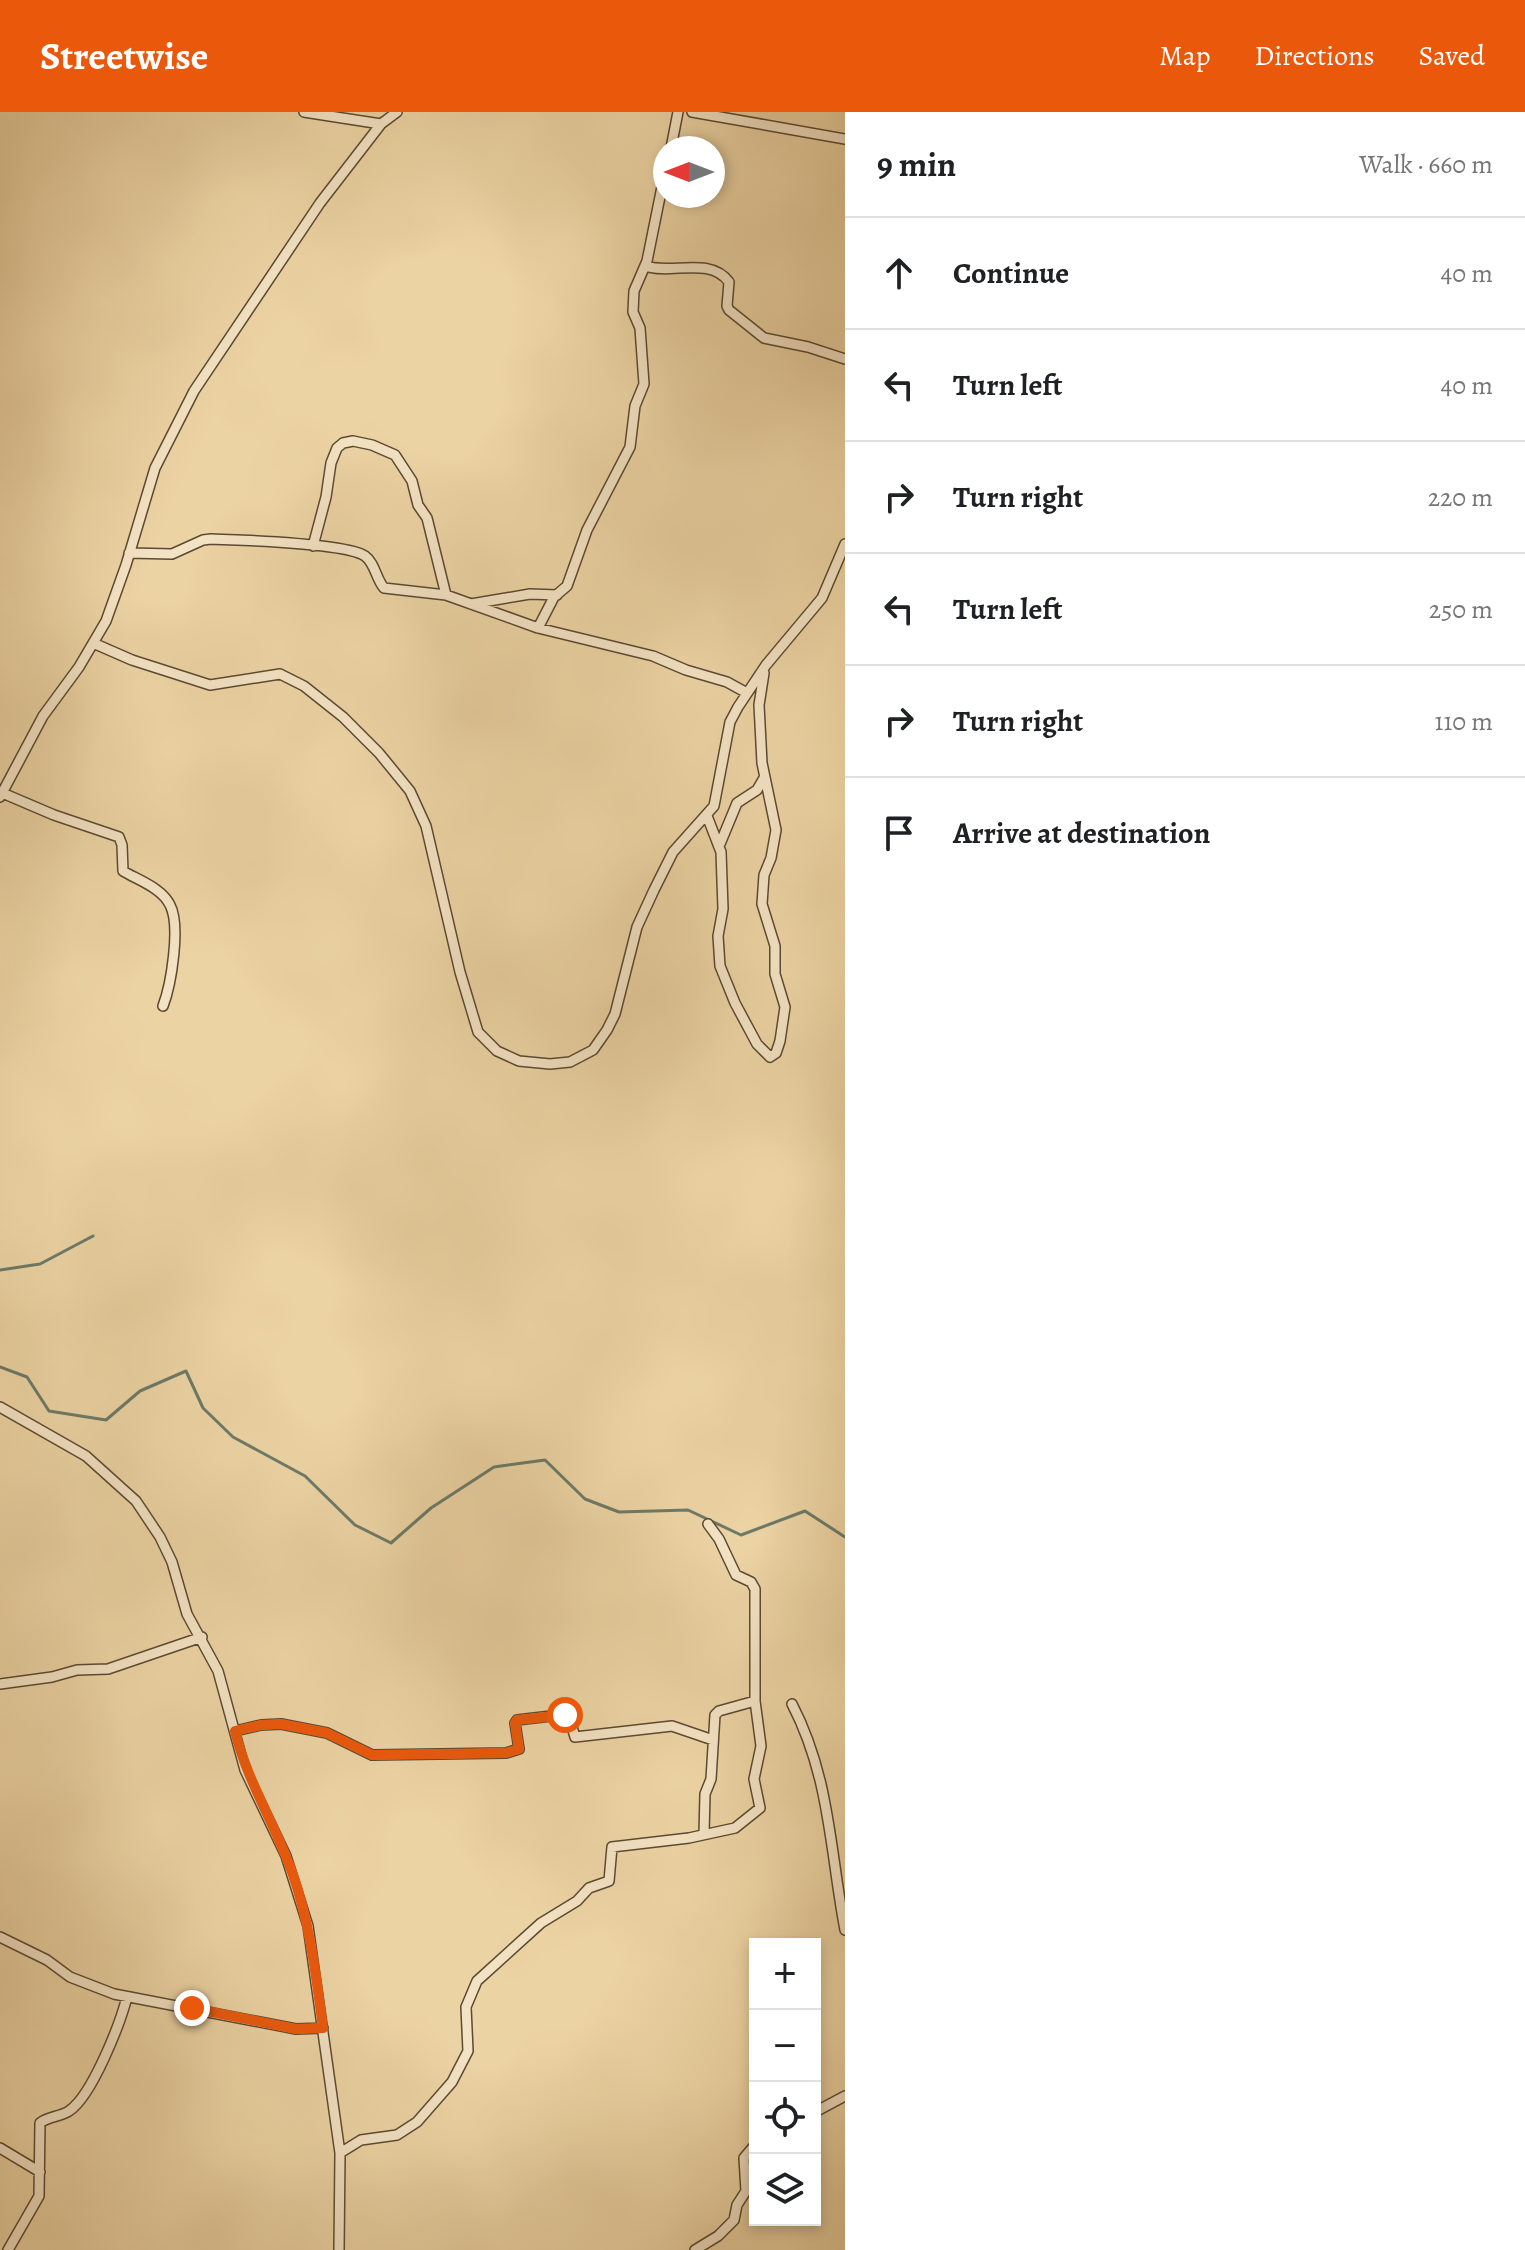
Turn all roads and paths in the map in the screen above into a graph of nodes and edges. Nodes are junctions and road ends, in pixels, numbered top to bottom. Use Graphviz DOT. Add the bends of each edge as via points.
graph roads {
  1 [pos="304,112"];
  2 [pos="397,112"];
  3 [pos="678,112"];
  4 [pos="692,112"];
  5 [pos="381,124"];
  6 [pos="673,136"];
  7 [pos="845,139"];
  8 [pos="658,208"];
  9 [pos="646,266"];
  10 [pos="845,359"];
  11 [pos="845,544"];
  12 [pos="313,546"];
  13 [pos="129,553"];
  14 [pos="446,595"];
  15 [pos="557,595"];
  16 [pos="471,604"];
  17 [pos="538,628"];
  18 [pos="93,643"];
  19 [pos="766,665"];
  20 [pos="747,693"];
  21 [pos="764,778"];
  22 [pos="1,794"];
  23 [pos="707,816"];
  24 [pos="720,848"];
  25 [pos="163,1006"];
  26 [pos="0,1407"];
  27 [pos="708,1524"];
  28 [pos="202,1637"];
  29 [pos="0,1684"];
  30 [pos="755,1701"];
  31 [pos="792,1704"];
  32 [pos="235,1731"];
  33 [pos="713,1740"];
  34 [pos="704,1834"];
  35 [pos="845,1930"];
  36 [pos="0,1937"];
  37 [pos="127,1997"];
  38 [pos="323,2028"];
  39 [pos="845,2096"];
  40 [pos="821,2109"];
  41 [pos="0,2148"];
  42 [pos="749,2152"];
  43 [pos="340,2153"];
  44 [pos="40,2172"];
  45 [pos="8,2250"];
  46 [pos="339,2250"];
  47 [pos="695,2250"];
  1 -- 5 [label="street"];
  2 -- 5 [label="street"];
  3 -- 6 [label="street"];
  4 -- 7 [label="street"];
  5 -- 13 [label="street" via="300,231 194,391 155,468"];
  8 -- 9 [label="street"];
  9 -- 10 [label="street" via="720,273 729,282 729,310 764,338"];
  9 -- 15 [label="street" via="634,291 644,384 635,406 630,447 587,530 567,586"];
  11 -- 19 [label="street" via="822,598"];
  12 -- 13 [label="street" via="211,539 172,554"];
  12 -- 14 [label="street" via="364,555 384,588"];
  12 -- 14 [label="street" via="337,448 348,441 372,445 395,455 412,481"];
  13 -- 18 [label="street"];
  14 -- 16 [label="street"];
  15 -- 16 [label="street"];
  15 -- 17 [label="street"];
  16 -- 17 [label="street"];
  17 -- 20 [label="street" via="653,656"];
  18 -- 22 [label="street" via="43,716"];
  18 -- 23 [label="street" via="210,685 287,676 343,717 410,791 426,826 473,1022 497,1051 519,1061 570,1062 593,1050 615,1014 637,927 654,890 673,852"];
  19 -- 20 [label="street"];
  19 -- 21 [label="street" via="759,705"];
  20 -- 23 [label="street" via="730,722 714,806"];
  21 -- 24 [label="street" via="757,790 737,803"];
  21 -- 24 [label="street" via="776,830 762,904 785,1007 780,1041 770,1057 757,1044 720,966"];
  22 -- 25 [label="street" via="119,837 123,871 170,904 172,972"];
  23 -- 24 [label="street"];
  26 -- 28 [label="street" via="86,1456 136,1501 160,1537 187,1614"];
  27 -- 30 [label="street" via="736,1575 755,1589"];
  28 -- 29 [label="street" via="108,1669"];
  28 -- 32 [label="street"];
  30 -- 33 [label="street" via="717,1713"];
  30 -- 34 [label="street" via="761,1756 754,1776 760,1808 735,1828"];
  31 -- 35 [label="street" via="812,1749 827,1811"];
  32 -- 33 [label="street" via="281,1724 327,1733 372,1755 506,1753 519,1749 517,1720 560,1715 569,1717 575,1737 672,1726"];
  32 -- 38 [label="street" via="245,1770 303,1904"];
  33 -- 34 [label="street"];
  34 -- 43 [label="street" via="611,1849 609,1881 589,1888 480,1976 465,2016 468,2051 432,2108 402,2133 361,2140"];
  36 -- 37 [label="street" via="84,1984"];
  37 -- 38 [label="street" via="296,2029"];
  37 -- 44 [label="street" via="103,2060 77,2104 40,2123"];
  38 -- 43 [label="street"];
  39 -- 40 [label="street"];
  41 -- 44 [label="street"];
  42 -- 47 [label="street" via="744,2158 746,2187 734,2220"];
  43 -- 46 [label="street"];
  44 -- 45 [label="street" via="39,2196"];
}
